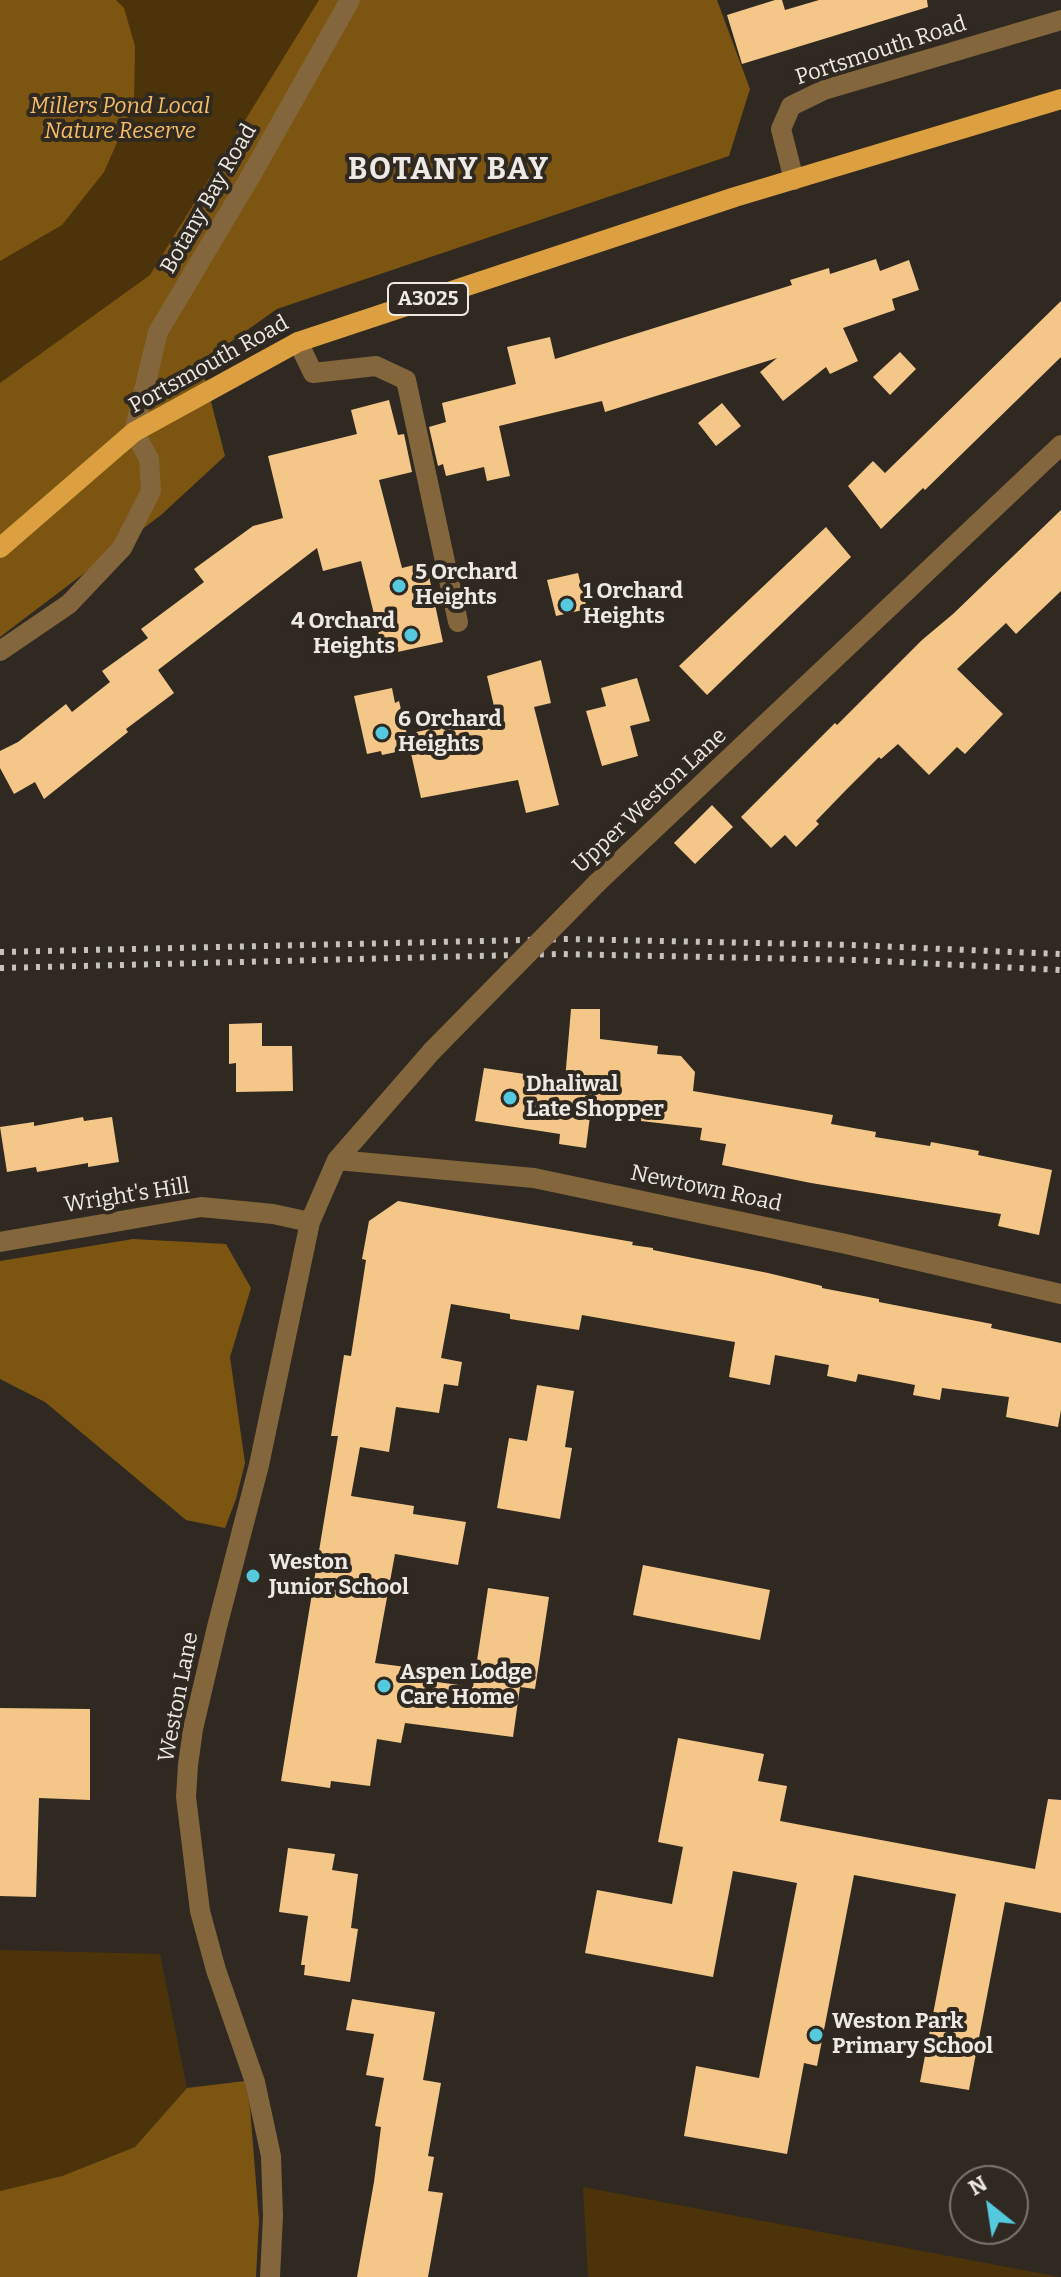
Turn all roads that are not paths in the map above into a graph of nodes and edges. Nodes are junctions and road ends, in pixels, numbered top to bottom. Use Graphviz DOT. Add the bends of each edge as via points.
graph roads {
  1 [pos="350,0"];
  2 [pos="1061,20"];
  3 [pos="1061,99"];
  4 [pos="794,180"];
  5 [pos="298,342"];
  6 [pos="134,432"];
  7 [pos="1061,445"];
  8 [pos="0,548"];
  9 [pos="458,622"];
  10 [pos="0,651"];
  11 [pos="337,1160"];
  12 [pos="310,1222"];
  13 [pos="0,1242"];
  14 [pos="1061,1294"];
  15 [pos="270,2277"];
  1 -- 6 [label="street, Botany Bay Road" via="158,332"];
  2 -- 4 [label="street, Portsmouth Road" via="824,90 791,106 781,129"];
  3 -- 4 [label="main road, Portsmouth Road / A3025"];
  4 -- 5 [label="main road, Portsmouth Road / A3025"];
  5 -- 6 [label="main road, Portsmouth Road / A3025"];
  5 -- 9 [label="street" via="313,373 376,366 406,380"];
  6 -- 8 [label="main road, Portsmouth Road / A3025"];
  6 -- 10 [label="street" via="149,459 151,491 122,548 69,604"];
  7 -- 11 [label="street, Upper Weston Lane, bridge" via="597,883 432,1051"];
  11 -- 12 [label="street, Upper Weston Lane"];
  11 -- 14 [label="street, Newtown Road" via="534,1178"];
  12 -- 13 [label="street, Wright's Hill" via="201,1207"];
  12 -- 15 [label="street, Weston Lane" via="259,1465 193,1729 186,1797 200,1911 265,2120 273,2178"];
}
